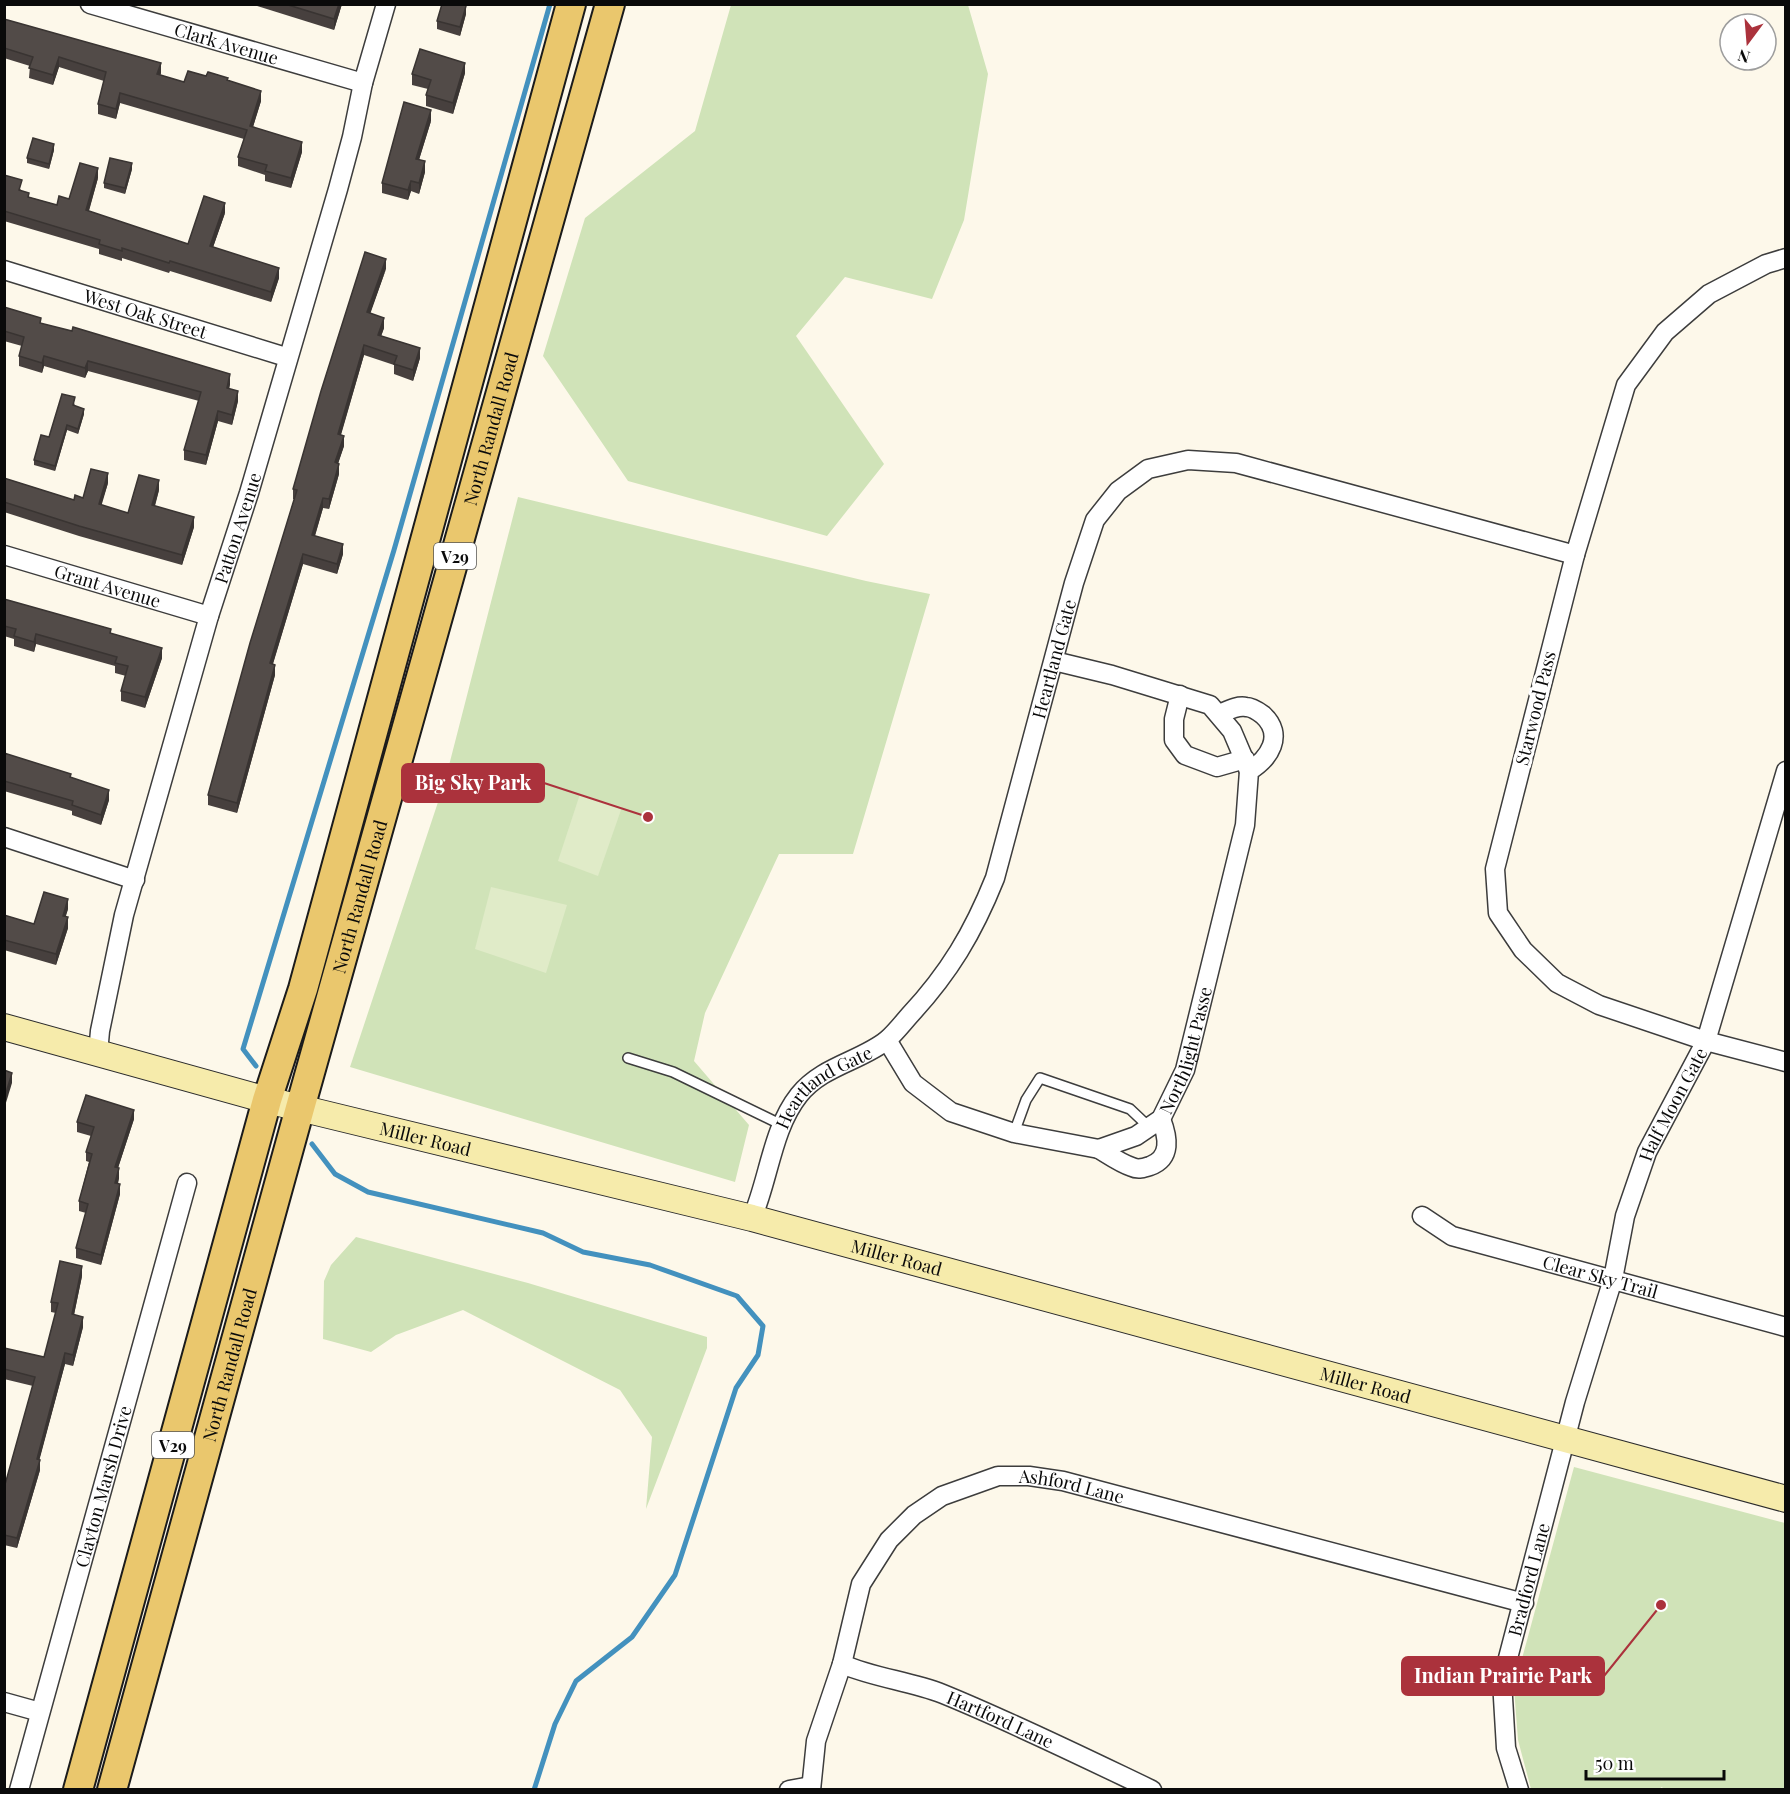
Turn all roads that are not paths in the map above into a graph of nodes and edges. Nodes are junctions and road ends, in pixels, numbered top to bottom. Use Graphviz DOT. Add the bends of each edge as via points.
graph roads {
  1 [pos="90,4"];
  2 [pos="386,4"];
  3 [pos="571,4"];
  4 [pos="610,4"];
  5 [pos="363,83"];
  6 [pos="1785,258"];
  7 [pos="4,270"];
  8 [pos="286,357"];
  9 [pos="4,555"];
  10 [pos="1575,555"];
  11 [pos="209,616"];
  12 [pos="1054,661"];
  13 [pos="1180,695"];
  14 [pos="1219,714"];
  15 [pos="1247,765"];
  16 [pos="1785,771"];
  17 [pos="4,837"];
  18 [pos="135,880"];
  19 [pos="4,1027"];
  20 [pos="887,1040"];
  21 [pos="1707,1041"];
  22 [pos="98,1053"];
  23 [pos="628,1058"];
  24 [pos="1785,1062"];
  25 [pos="267,1100"];
  26 [pos="300,1108"];
  27 [pos="1155,1123"];
  28 [pos="782,1125"];
  29 [pos="1014,1132"];
  30 [pos="1099,1149"];
  31 [pos="187,1183"];
  32 [pos="1422,1216"];
  33 [pos="752,1218"];
  34 [pos="1613,1279"];
  35 [pos="1785,1327"];
  36 [pos="1566,1440"];
  37 [pos="1785,1499"];
  38 [pos="1524,1603"];
  39 [pos="842,1664"];
  40 [pos="4,1702"];
  41 [pos="40,1712"];
  42 [pos="811,1788"];
  43 [pos="19,1790"];
  44 [pos="78,1790"];
  45 [pos="112,1790"];
  46 [pos="789,1790"];
  47 [pos="1152,1790"];
  48 [pos="1519,1790"];
  1 -- 5 [label="street, Clark Avenue"];
  2 -- 5 [label="street, Patton Avenue"];
  3 -- 25 [label="main road, North Randall Road / V29" via="303,989"];
  4 -- 26 [label="main road, North Randall Road / V29"];
  5 -- 8 [label="street, Patton Avenue" via="341,178"];
  6 -- 10 [label="street, Starwood Pass" via="1709,294 1665,332 1626,385"];
  7 -- 8 [label="street, West Oak Street"];
  8 -- 11 [label="street, Patton Avenue" via="249,493"];
  9 -- 11 [label="street, Grant Avenue"];
  10 -- 12 [label="street, Heartland Gate" via="1236,463 1188,460 1148,469 1118,491 1095,520"];
  10 -- 21 [label="street, Starwood Pass" via="1495,869 1498,913 1523,950 1557,983 1599,1005"];
  11 -- 18 [label="street, Patton Avenue"];
  12 -- 13 [label="street, Northlight Passe"];
  12 -- 20 [label="street, Heartland Gate" via="995,878 976,924 928,996"];
  13 -- 14 [label="street, Northlight Passe" via="1210,705"];
  13 -- 15 [label="street" via="1174,740 1185,755 1217,767"];
  14 -- 15 [label="street, Northlight Passe" via="1233,731"];
  14 -- 15 [label="street" via="1246,706 1270,722 1275,739 1270,752 1261,764"];
  15 -- 27 [label="street, Northlight Passe" via="1245,825 1188,1059"];
  16 -- 21 [label="street, Half Moon Gate"];
  17 -- 18 [label="street"];
  18 -- 22 [label="street, Patton Avenue" via="124,915"];
  19 -- 22 [label="street, Miller Road"];
  20 -- 28 [label="street, Heartland Gate" via="816,1080 799,1095"];
  20 -- 29 [label="street" via="913,1083 951,1112"];
  21 -- 24 [label="street, Starwood Pass"];
  21 -- 34 [label="street, Half Moon Gate" via="1647,1152 1625,1216"];
  22 -- 25 [label="street, Miller Road"];
  23 -- 28 [label="lane" via="673,1072"];
  25 -- 26 [label="street, Miller Road"];
  25 -- 44 [label="main road, North Randall Road / V29"];
  26 -- 33 [label="street, Miller Road"];
  26 -- 45 [label="main road, North Randall Road / V29"];
  27 -- 29 [label="lane" via="1130,1109 1040,1078 1026,1100"];
  27 -- 30 [label="street, Northlight Passe" via="1136,1136"];
  27 -- 30 [label="street" via="1167,1135 1167,1147 1158,1162 1139,1169"];
  28 -- 33 [label="street, Heartland Gate"];
  29 -- 30 [label="street"];
  31 -- 41 [label="street, Clayton Marsh Drive"];
  32 -- 34 [label="street, Clear Sky Trail" via="1452,1236"];
  33 -- 36 [label="street, Miller Road"];
  34 -- 35 [label="street, Clear Sky Trail"];
  34 -- 36 [label="street, Half Moon Gate"];
  36 -- 37 [label="street, Miller Road"];
  36 -- 38 [label="street, Bradford Lane"];
  38 -- 39 [label="street, Ashford Lane" via="1063,1481 998,1476 942,1496 914,1515 889,1540 861,1584"];
  38 -- 48 [label="street, Bradford Lane" via="1502,1681 1506,1748"];
  39 -- 42 [label="street, Ashford Lane" via="816,1741"];
  39 -- 47 [label="street, Hartford Lane" via="940,1693"];
  40 -- 41 [label="street"];
  41 -- 43 [label="street, Clayton Marsh Drive"];
  42 -- 46 [label="street"];
}
